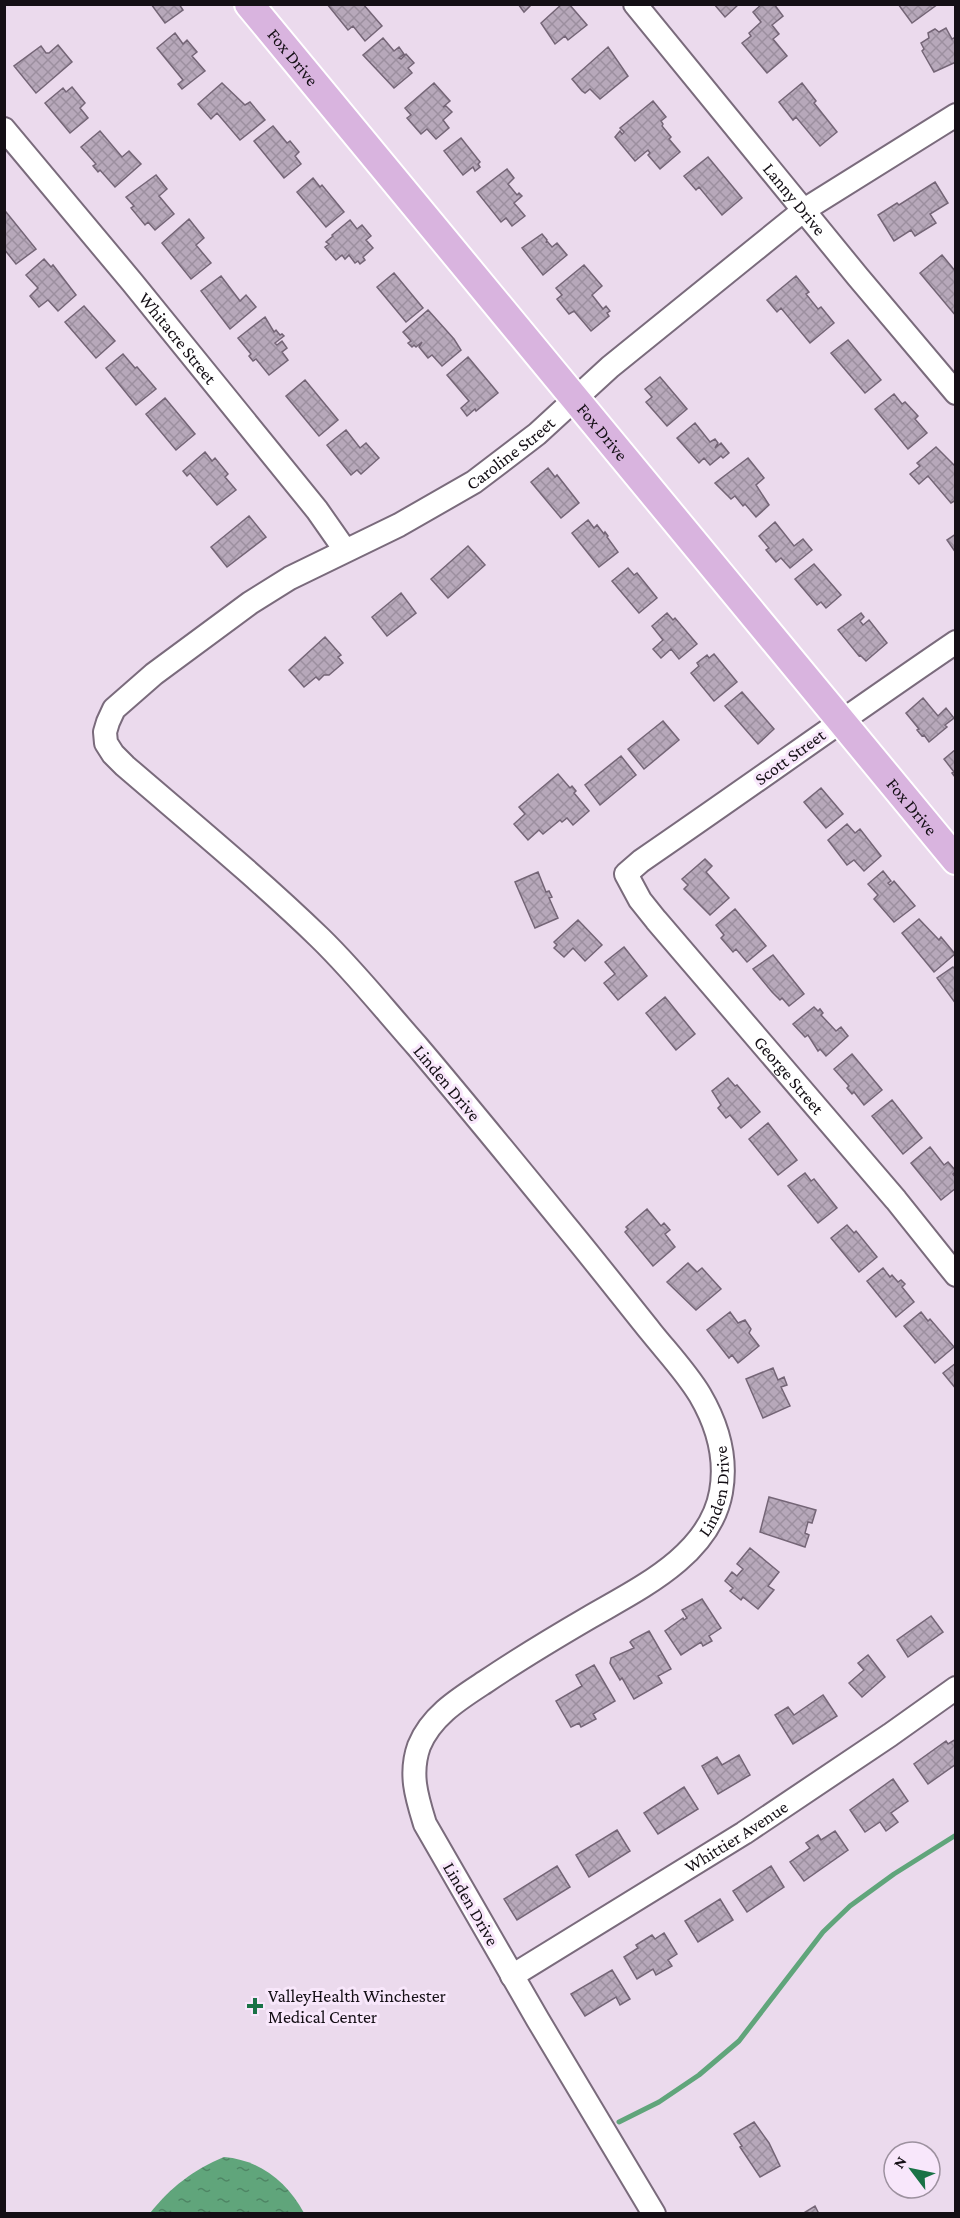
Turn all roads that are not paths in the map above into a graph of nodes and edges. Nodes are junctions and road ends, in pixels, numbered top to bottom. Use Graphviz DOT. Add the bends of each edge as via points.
graph roads {
  1 [pos="249,4"];
  2 [pos="635,4"];
  3 [pos="956,115"];
  4 [pos="4,129"];
  5 [pos="804,210"];
  6 [pos="956,393"];
  7 [pos="574,400"];
  8 [pos="345,550"];
  9 [pos="956,642"];
  10 [pos="840,721"];
  11 [pos="108,722"];
  12 [pos="956,860"];
  13 [pos="626,874"];
  14 [pos="956,1275"];
  15 [pos="956,1688"];
  16 [pos="512,1976"];
  17 [pos="654,2214"];
  1 -- 7 [label="main road, Fox Drive"];
  2 -- 5 [label="street, Lanny Drive"];
  3 -- 5 [label="street, Caroline Street"];
  4 -- 8 [label="street, Whitacre Street" via="317,510"];
  5 -- 6 [label="street, Lanny Drive"];
  5 -- 7 [label="street, Caroline Street"];
  7 -- 8 [label="street, Caroline Street" via="474,482 399,525"];
  7 -- 10 [label="main road, Fox Drive"];
  8 -- 11 [label="street, Caroline Street" via="250,603 136,689 114,709"];
  9 -- 10 [label="street, Scott Street"];
  10 -- 12 [label="main road, Fox Drive"];
  10 -- 13 [label="street, Scott Street"];
  11 -- 16 [label="street, Linden Drive" via="106,743 113,754 319,937 480,1121 692,1383 712,1419 722,1449 722,1491 716,1514 687,1552 667,1570 454,1702 428,1729 419,1747 415,1794 425,1824"];
  13 -- 14 [label="street, George Street" via="656,920"];
  15 -- 16 [label="street, Whittier Avenue" via="744,1833"];
  16 -- 17 [label="street, Linden Drive"];
}
